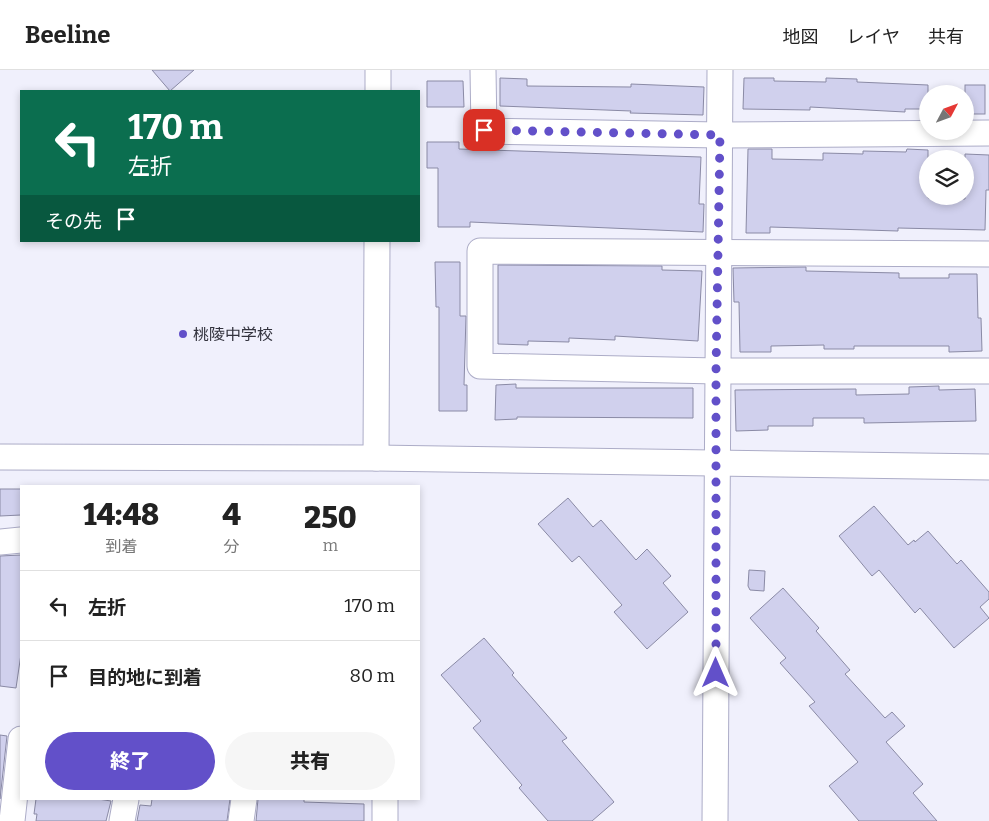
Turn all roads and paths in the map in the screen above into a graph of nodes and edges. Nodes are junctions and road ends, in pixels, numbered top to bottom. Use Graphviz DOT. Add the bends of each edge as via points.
graph roads {
  1 [pos="378,70"];
  2 [pos="483,70"];
  3 [pos="720,70"];
  4 [pos="378,90"];
  5 [pos="989,134"];
  6 [pos="720,135"];
  7 [pos="377,242"];
  8 [pos="718,252"];
  9 [pos="989,254"];
  10 [pos="716,371"];
  11 [pos="989,371"];
  12 [pos="0,457"];
  13 [pos="376,458"];
  14 [pos="718,461"];
  15 [pos="989,466"];
  16 [pos="20,540"];
  17 [pos="0,542"];
  18 [pos="20,748"];
  19 [pos="126,800"];
  20 [pos="244,800"];
  21 [pos="385,800"];
  22 [pos="12,821"];
  23 [pos="122,821"];
  24 [pos="241,821"];
  25 [pos="385,821"];
  26 [pos="715,821"];
  1 -- 4 [label="street"];
  2 -- 6 [label="street" via="484,130"];
  3 -- 6 [label="street"];
  5 -- 6 [label="street"];
  6 -- 8 [label="street"];
  7 -- 13 [label="street"];
  8 -- 9 [label="street"];
  8 -- 10 [label="street"];
  8 -- 10 [label="street" via="480,251 480,366"];
  10 -- 11 [label="street"];
  10 -- 14 [label="street"];
  12 -- 13 [label="street"];
  13 -- 14 [label="street"];
  14 -- 15 [label="street"];
  14 -- 26 [label="street"];
  16 -- 17 [label="street"];
  18 -- 22 [label="street"];
  19 -- 23 [label="street"];
  20 -- 24 [label="street"];
  21 -- 25 [label="street"];
}
